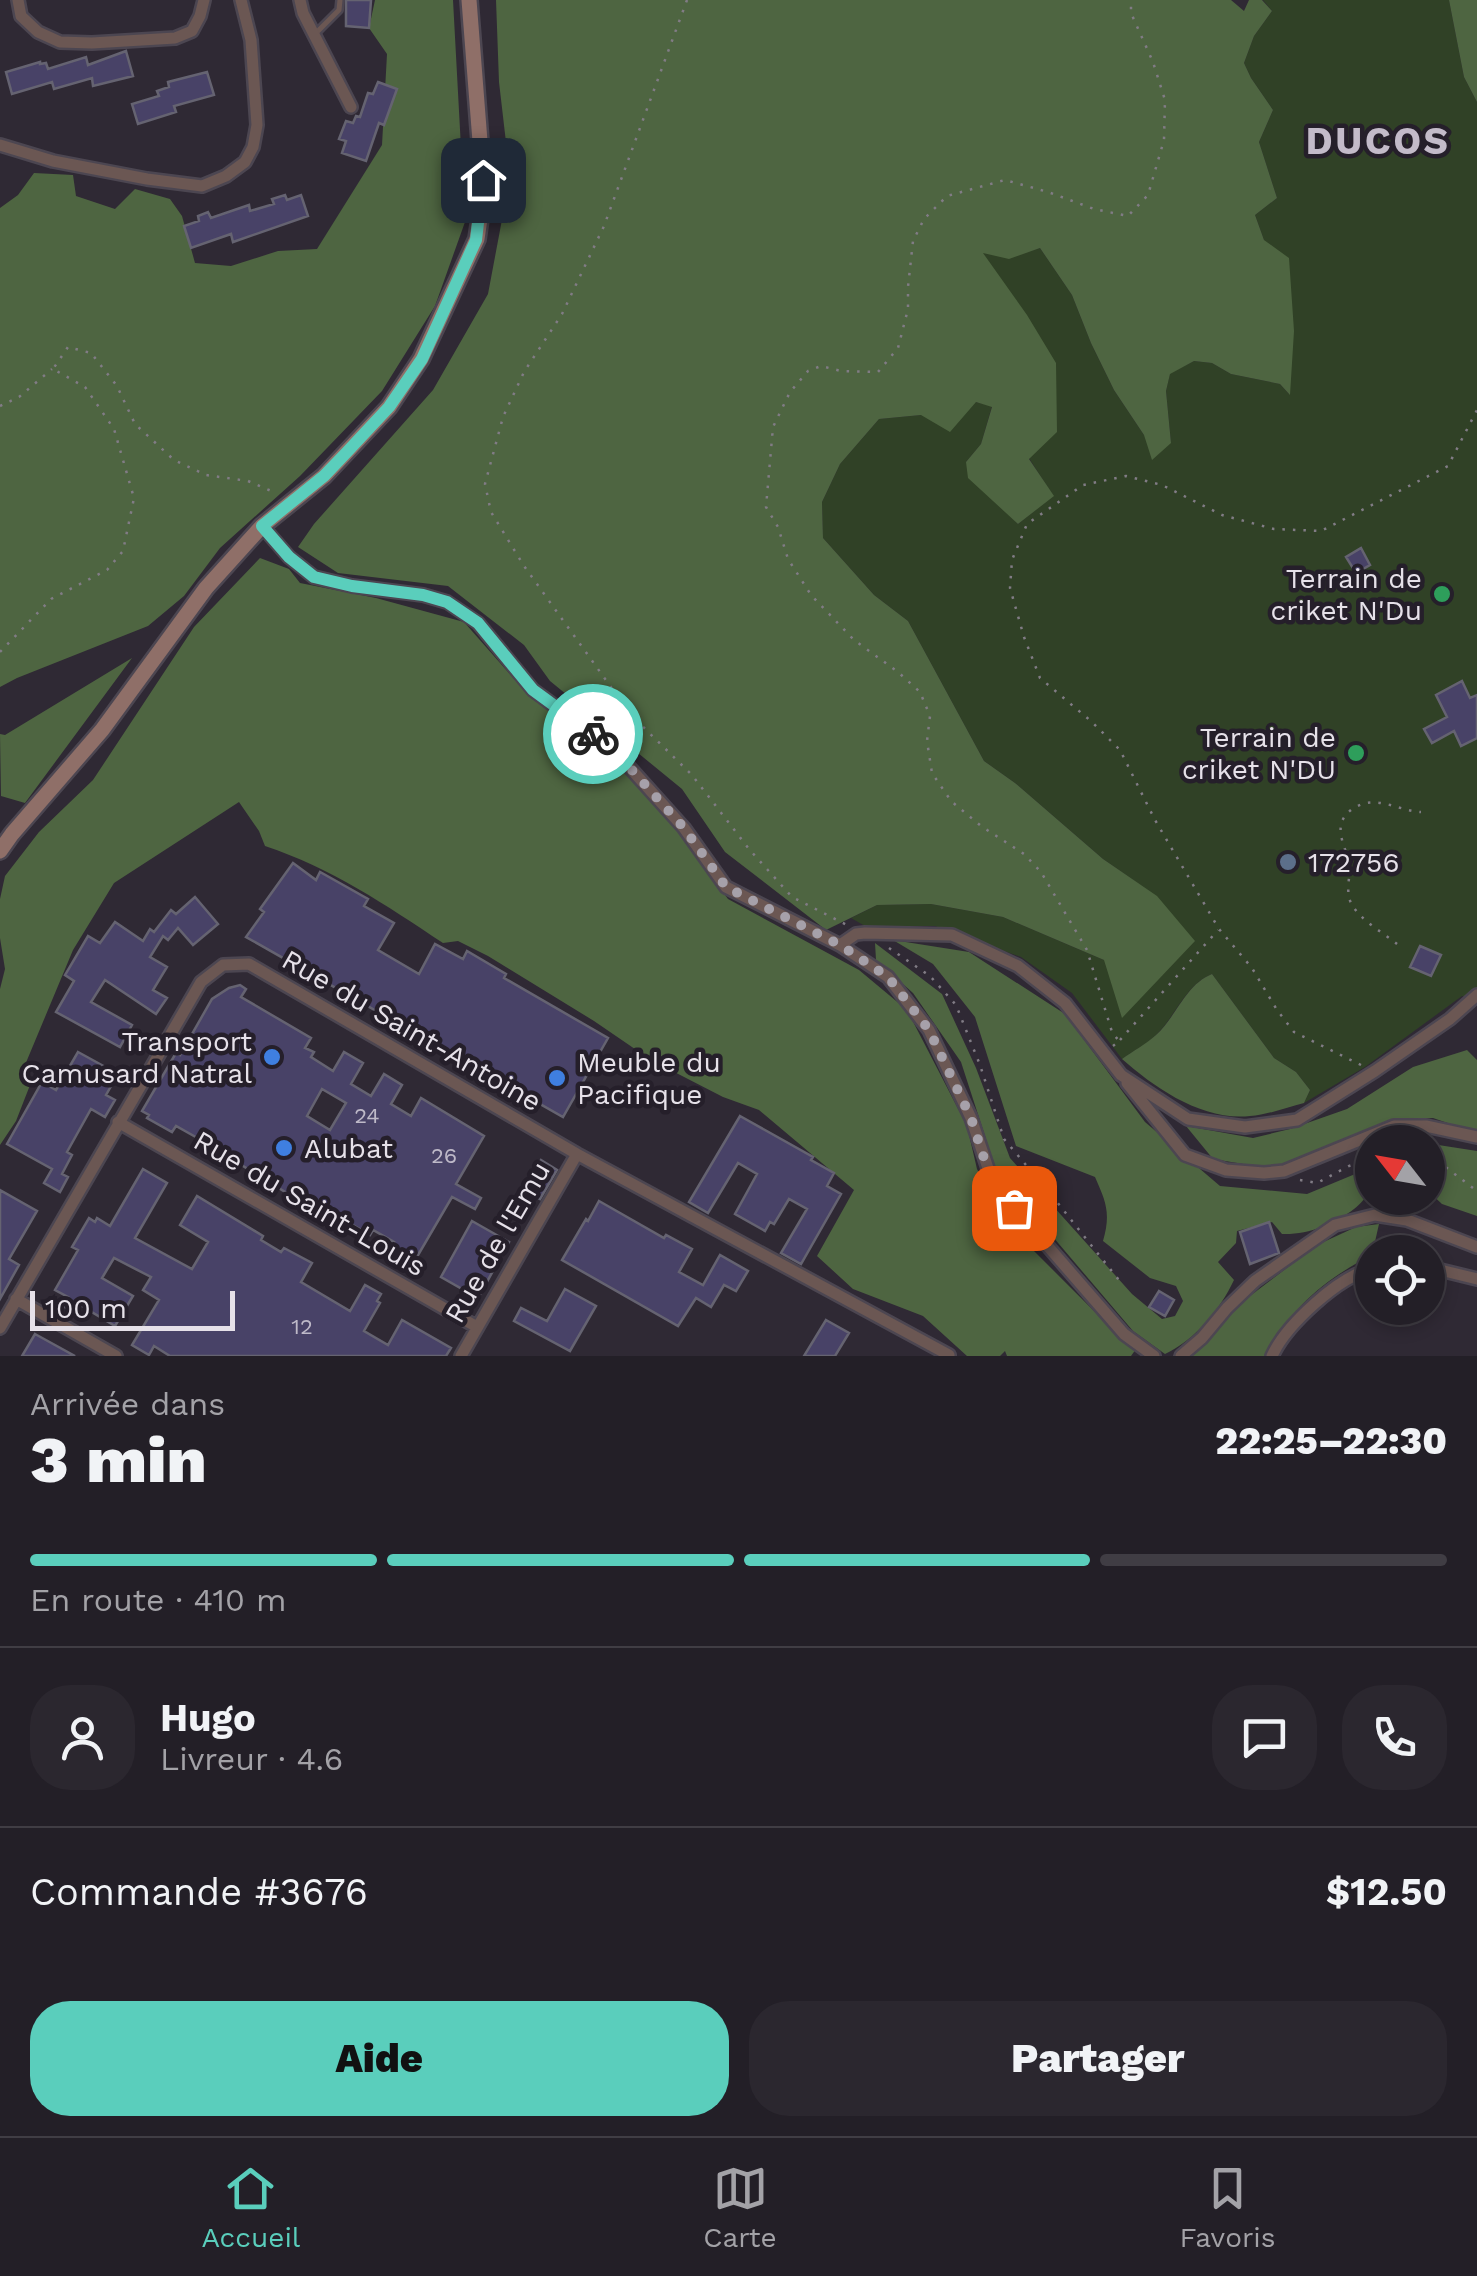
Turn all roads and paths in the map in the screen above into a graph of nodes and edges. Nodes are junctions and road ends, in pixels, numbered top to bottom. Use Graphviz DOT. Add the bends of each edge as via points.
graph roads {
  1 [pos="18,0"];
  2 [pos="204,0"];
  3 [pos="240,0"];
  4 [pos="300,0"];
  5 [pos="340,0"];
  6 [pos="469,0"];
  7 [pos="686,0"];
  8 [pos="1130,0"];
  9 [pos="315,34"];
  10 [pos="352,107"];
  11 [pos="0,145"];
  12 [pos="53,368"];
  13 [pos="0,406"];
  14 [pos="1477,410"];
  15 [pos="292,500"];
  16 [pos="262,526"];
  17 [pos="0,652"];
  18 [pos="1421,812"];
  19 [pos="0,851"];
  20 [pos="1219,928"];
  21 [pos="866,932"];
  22 [pos="1397,944"];
  23 [pos="840,945"];
  24 [pos="1477,995"];
  25 [pos="1119,1041"];
  26 [pos="1104,1053"];
  27 [pos="1374,1072"];
  28 [pos="1122,1075"];
  29 [pos="118,1122"];
  30 [pos="1477,1138"];
  31 [pos="577,1154"];
  32 [pos="1355,1164"];
  33 [pos="1445,1167"];
  34 [pos="1284,1171"];
  35 [pos="1477,1191"];
  36 [pos="1477,1247"];
  37 [pos="1445,1272"];
  38 [pos="1355,1274"];
  39 [pos="1477,1279"];
  40 [pos="1122,1284"];
  41 [pos="16,1299"];
  42 [pos="477,1327"];
  43 [pos="0,1328"];
  44 [pos="949,1355"];
  45 [pos="116,1356"];
  46 [pos="460,1356"];
  47 [pos="1154,1356"];
  48 [pos="1181,1356"];
  49 [pos="1272,1356"];
  1 -- 2 [label="street" via="21,16 38,32 60,42 92,43 175,38 192,31"];
  3 -- 11 [label="street" via="251,40 257,125 245,162 226,176 202,186 147,179"];
  4 -- 9 [label="street"];
  5 -- 9 [label="lane" via="339,10"];
  6 -- 15 [label="main road" via="483,180 476,240 422,359 389,407"];
  7 -- 21 [label="path" via="604,226 503,417 485,484 492,512 524,566 631,715 692,775 792,897"];
  8 -- 25 [label="path" via="1165,100 1164,140 1148,195 1128,216 1005,180 947,196 912,241 898,348 878,372 821,366 790,392 773,427 766,506 788,560 812,595 854,640 920,692 930,716 932,773 951,801 1041,872 1087,950"];
  9 -- 10 [label="street"];
  12 -- 13 [label="path"];
  12 -- 15 [label="path" via="68,347 91,353 117,386 134,424 174,460"];
  12 -- 17 [label="path" via="85,388 114,429 134,498 123,551 107,570 52,599"];
  14 -- 20 [label="path" via="1448,466 1320,530 1274,530 1126,476 1083,485 1027,524 1012,560 1010,588 1040,678 1120,750"];
  15 -- 16 [label="main road"];
  16 -- 19 [label="main road"];
  16 -- 23 [label="street" via="314,577 423,595 478,623 533,690 613,749 726,887"];
  18 -- 22 [label="path" via="1376,802 1355,807 1340,834 1350,865 1350,902"];
  20 -- 25 [label="path"];
  20 -- 27 [label="path" via="1294,1032"];
  21 -- 23 [label="street"];
  21 -- 26 [label="street" via="952,935 1018,966 1065,1004"];
  21 -- 40 [label="path" via="930,976 956,1005 1004,1140"];
  23 -- 47 [label="street" via="888,977 929,1030 971,1118 992,1183 1124,1334"];
  24 -- 27 [label="street"];
  25 -- 26 [label="path"];
  26 -- 28 [label="street"];
  27 -- 28 [label="street" via="1297,1120 1245,1127 1188,1119"];
  28 -- 34 [label="street" via="1185,1154 1226,1170"];
  29 -- 31 [label="street, Rue du Saint-Antoine" via="200,982 223,966 249,964"];
  29 -- 41 [label="street, Rue du Saint-Antoine"];
  29 -- 42 [label="street, Rue du Saint-Louis"];
  30 -- 34 [label="street" via="1394,1126"];
  31 -- 42 [label="street, Rue de l'Emu"];
  31 -- 44 [label="street, Rue du Saint-Antoine"];
  32 -- 34 [label="path" via="1317,1183"];
  33 -- 35 [label="path"];
  36 -- 48 [label="street" via="1407,1220 1375,1216 1334,1224 1255,1281"];
  37 -- 39 [label="street"];
  38 -- 49 [label="street" via="1292,1327"];
  41 -- 43 [label="street, Rue du Saint-Antoine"];
  41 -- 45 [label="street"];
  42 -- 46 [label="street, Rue de l'Emu"];
}
